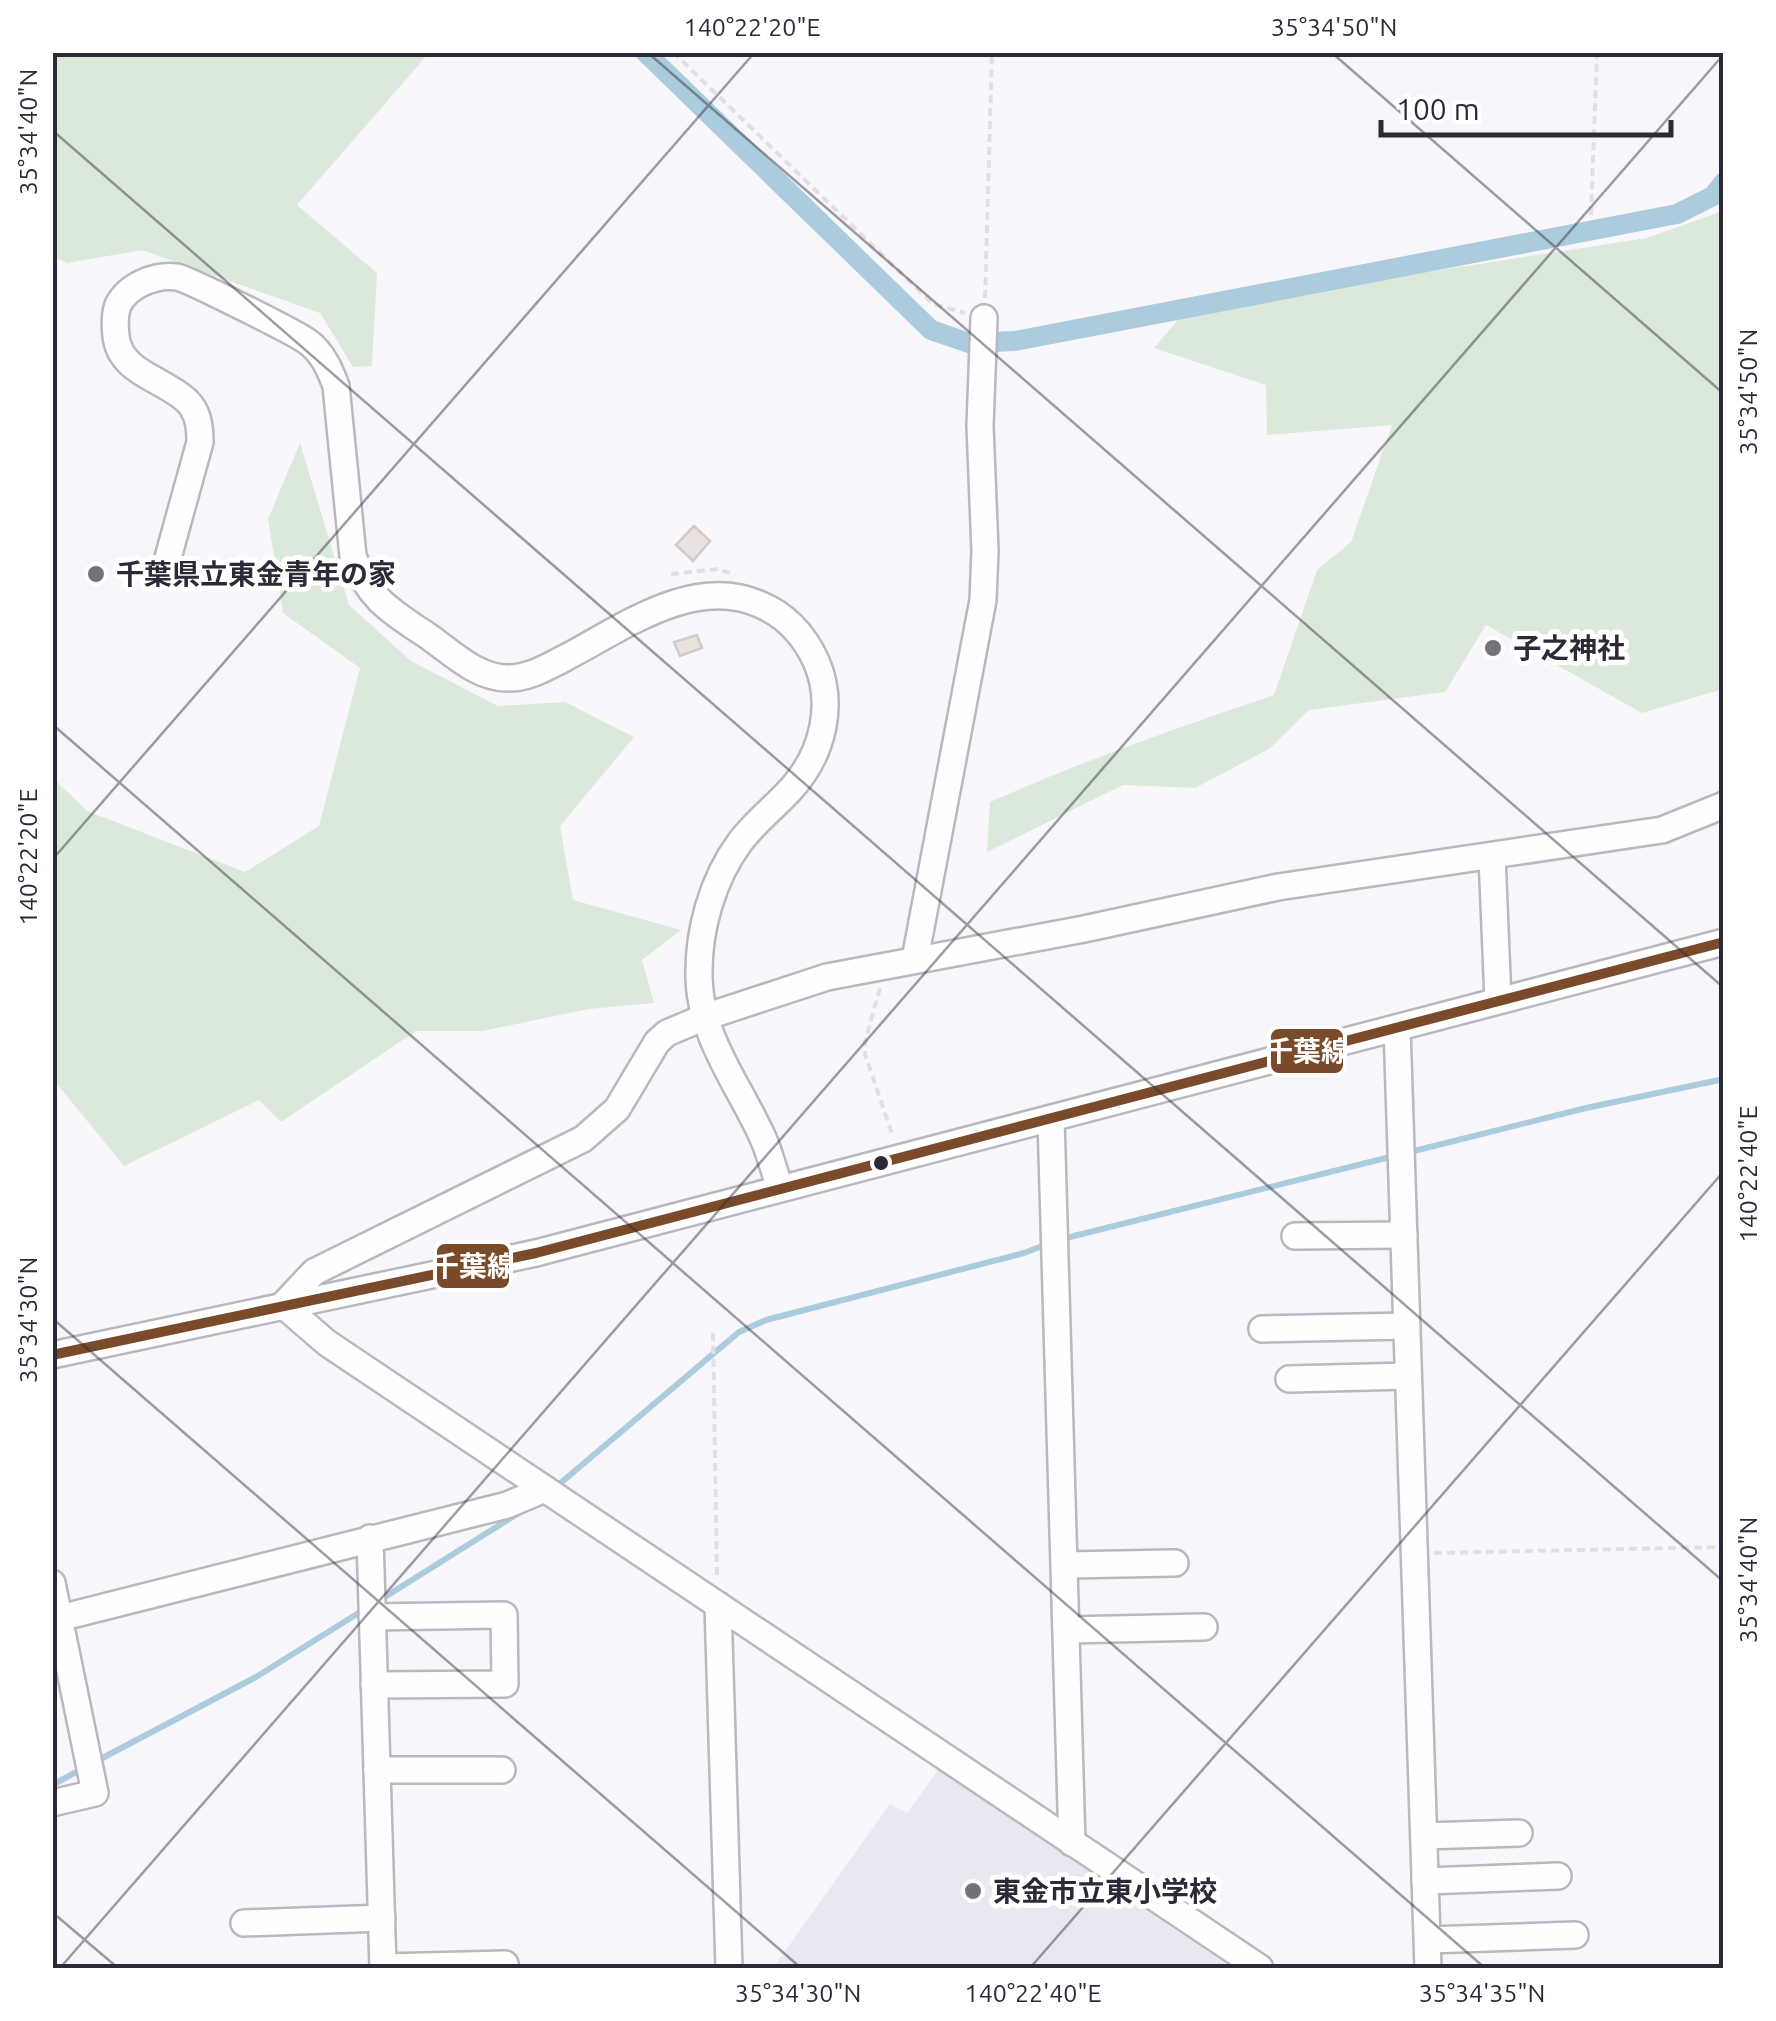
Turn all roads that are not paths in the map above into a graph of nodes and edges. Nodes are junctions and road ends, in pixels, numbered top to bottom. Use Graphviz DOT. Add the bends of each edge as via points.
graph roads {
  1 [pos="984,318"];
  2 [pos="164,572"];
  3 [pos="1724,806"];
  4 [pos="1492,856"];
  5 [pos="1724,942"];
  6 [pos="915,959"];
  7 [pos="1498,1000"];
  8 [pos="705,1017"];
  9 [pos="1397,1028"];
  10 [pos="1051,1120"];
  11 [pos="780,1188"];
  12 [pos="1404,1235"];
  13 [pos="1295,1236"];
  14 [pos="284,1306"];
  15 [pos="1407,1326"];
  16 [pos="1262,1329"];
  17 [pos="52,1356"];
  18 [pos="1408,1376"];
  19 [pos="1289,1379"];
  20 [pos="544,1489"];
  21 [pos="370,1538"];
  22 [pos="1175,1562"];
  23 [pos="1065,1565"];
  24 [pos="52,1583"];
  25 [pos="718,1605"];
  26 [pos="372,1617"];
  27 [pos="56,1619"];
  28 [pos="1204,1627"];
  29 [pos="1067,1630"];
  30 [pos="374,1686"];
  31 [pos="377,1770"];
  32 [pos="502,1770"];
  33 [pos="52,1803"];
  34 [pos="1519,1833"];
  35 [pos="1424,1836"];
  36 [pos="1072,1842"];
  37 [pos="1558,1876"];
  38 [pos="1425,1880"];
  39 [pos="382,1918"];
  40 [pos="244,1924"];
  41 [pos="1575,1936"];
  42 [pos="1428,1940"];
  43 [pos="383,1968"];
  44 [pos="506,1968"];
  45 [pos="730,1968"];
  46 [pos="1260,1968"];
  47 [pos="1428,1968"];
  1 -- 6 [label="street" via="983,600"];
  2 -- 8 [label="street" via="200,421 187,401 132,367 117,348 115,328 118,305 133,288 149,279 179,277 308,342 328,364 362,582 383,606 484,675 536,673 666,606 698,597 726,594 776,610 817,663 826,698 824,728 795,785 739,843 719,878 702,945"];
  3 -- 4 [label="street" via="1662,830"];
  4 -- 6 [label="street" via="1278,886"];
  4 -- 7 [label="street"];
  5 -- 7 [label="street"];
  6 -- 8 [label="street" via="828,977"];
  7 -- 9 [label="street"];
  8 -- 11 [label="street"];
  8 -- 14 [label="street" via="657,1042 617,1109 584,1139 314,1272"];
  9 -- 10 [label="street"];
  9 -- 12 [label="street"];
  10 -- 11 [label="street"];
  10 -- 23 [label="street"];
  11 -- 14 [label="street" via="536,1253"];
  12 -- 13 [label="street"];
  12 -- 15 [label="street"];
  14 -- 17 [label="street"];
  14 -- 20 [label="street" via="327,1343"];
  15 -- 16 [label="street"];
  15 -- 18 [label="street"];
  18 -- 19 [label="street"];
  18 -- 35 [label="street"];
  20 -- 21 [label="street" via="507,1505"];
  20 -- 25 [label="street"];
  21 -- 26 [label="street"];
  21 -- 27 [label="street"];
  22 -- 23 [label="street"];
  23 -- 29 [label="street"];
  24 -- 27 [label="street"];
  25 -- 36 [label="street"];
  25 -- 45 [label="street"];
  26 -- 30 [label="street"];
  26 -- 30 [label="street" via="504,1615 505,1684"];
  27 -- 33 [label="street" via="95,1793"];
  28 -- 29 [label="street"];
  29 -- 36 [label="street"];
  30 -- 31 [label="street"];
  31 -- 32 [label="street"];
  31 -- 39 [label="street"];
  34 -- 35 [label="street"];
  35 -- 38 [label="street"];
  36 -- 46 [label="street"];
  37 -- 38 [label="street"];
  38 -- 42 [label="street"];
  39 -- 40 [label="street"];
  39 -- 43 [label="street"];
  41 -- 42 [label="street"];
  42 -- 47 [label="street"];
  43 -- 44 [label="street"];
}
